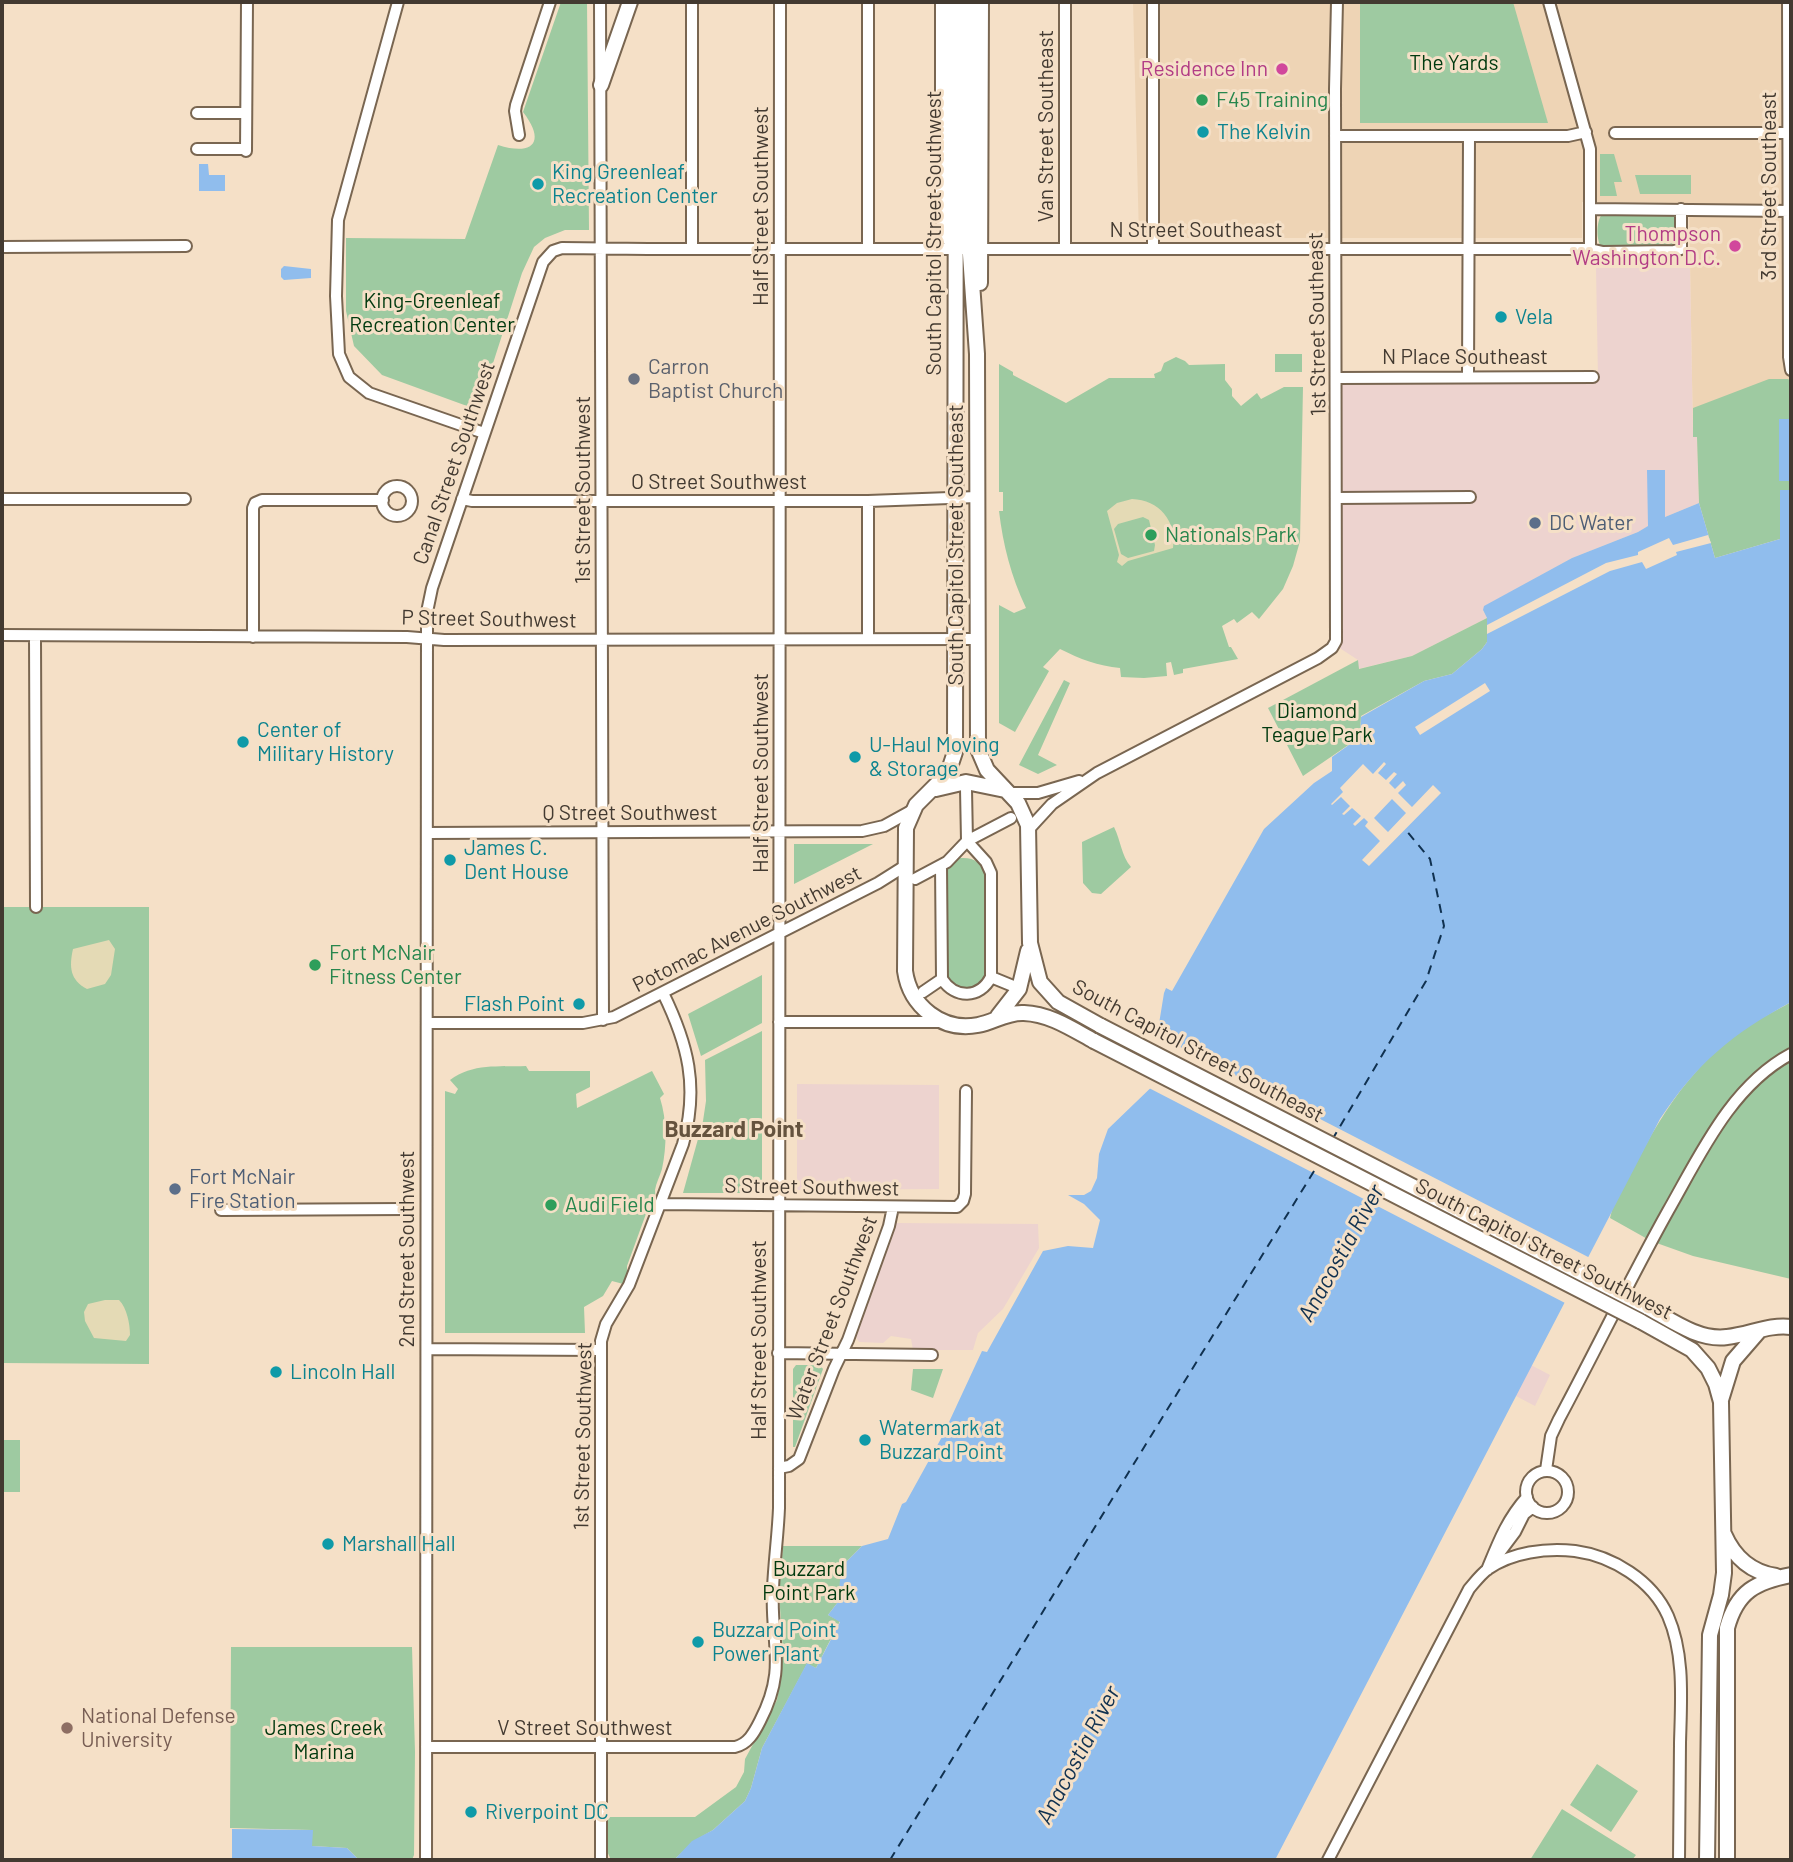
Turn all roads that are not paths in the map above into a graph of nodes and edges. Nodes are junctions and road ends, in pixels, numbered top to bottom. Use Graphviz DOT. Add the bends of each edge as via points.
graph roads {
  1 [pos="247,2"];
  2 [pos="398,2"];
  3 [pos="550,2"];
  4 [pos="600,2"];
  5 [pos="630,2"];
  6 [pos="692,2"];
  7 [pos="780,2"];
  8 [pos="868,2"];
  9 [pos="943,2"];
  10 [pos="956,2"];
  11 [pos="967,2"];
  12 [pos="981,2"];
  13 [pos="1065,2"];
  14 [pos="1153,2"];
  15 [pos="1337,2"];
  16 [pos="1549,2"];
  17 [pos="1788,2"];
  18 [pos="601,85"];
  19 [pos="197,113"];
  20 [pos="246,113"];
  21 [pos="1586,132"];
  22 [pos="1615,133"];
  23 [pos="1790,134"];
  24 [pos="519,135"];
  25 [pos="1335,136"];
  26 [pos="1469,136"];
  27 [pos="197,149"];
  28 [pos="1590,208"];
  29 [pos="1681,209"];
  30 [pos="1790,211"];
  31 [pos="186,246"];
  32 [pos="2,247"];
  33 [pos="601,248"];
  34 [pos="692,249"];
  35 [pos="780,249"];
  36 [pos="868,249"];
  37 [pos="968,249"];
  38 [pos="1065,249"];
  39 [pos="1153,249"];
  40 [pos="1336,249"];
  41 [pos="1468,249"];
  42 [pos="1590,249"];
  43 [pos="543,262"];
  44 [pos="1791,370"];
  45 [pos="1468,376"];
  46 [pos="1593,377"];
  47 [pos="1337,378"];
  48 [pos="484,433"];
  49 [pos="955,496"];
  50 [pos="977,497"];
  51 [pos="1337,498"];
  52 [pos="1470,498"];
  53 [pos="2,499"];
  54 [pos="185,499"];
  55 [pos="462,499"];
  56 [pos="383,500"];
  57 [pos="602,501"];
  58 [pos="780,501"];
  59 [pos="868,501"];
  60 [pos="2,635"];
  61 [pos="35,636"];
  62 [pos="253,637"];
  63 [pos="427,639"];
  64 [pos="602,639"];
  65 [pos="780,639"];
  66 [pos="868,639"];
  67 [pos="955,639"];
  68 [pos="977,639"];
  69 [pos="1097,773"];
  70 [pos="966,789"];
  71 [pos="930,791"];
  72 [pos="1008,792"];
  73 [pos="913,810"];
  74 [pos="1011,818"];
  75 [pos="1029,829"];
  76 [pos="780,831"];
  77 [pos="602,832"];
  78 [pos="427,833"];
  79 [pos="967,841"];
  80 [pos="905,866"];
  81 [pos="941,866"];
  82 [pos="915,879"];
  83 [pos="36,907"];
  84 [pos="779,934"];
  85 [pos="1030,943"];
  86 [pos="991,978"];
  87 [pos="942,979"];
  88 [pos="1013,986"];
  89 [pos="923,992"];
  90 [pos="663,993"];
  91 [pos="994,1019"];
  92 [pos="603,1020"];
  93 [pos="779,1022"];
  94 [pos="943,1022"];
  95 [pos="427,1023"];
  96 [pos="1791,1055"];
  97 [pos="966,1091"];
  98 [pos="660,1204"];
  99 [pos="778,1206"];
  100 [pos="892,1207"];
  101 [pos="405,1209"];
  102 [pos="221,1210"];
  103 [pos="1791,1327"];
  104 [pos="1760,1330"];
  105 [pos="427,1349"];
  106 [pos="601,1350"];
  107 [pos="778,1353"];
  108 [pos="842,1353"];
  109 [pos="932,1355"];
  110 [pos="1721,1402"];
  111 [pos="779,1468"];
  112 [pos="1546,1470"];
  113 [pos="1527,1497"];
  114 [pos="1533,1507"];
  115 [pos="1722,1529"];
  116 [pos="1487,1570"];
  117 [pos="1788,1577"];
  118 [pos="743,1744"];
  119 [pos="426,1747"];
  120 [pos="601,1747"];
  121 [pos="426,1860"];
  122 [pos="601,1860"];
  123 [pos="1328,1860"];
  124 [pos="1679,1860"];
  125 [pos="1707,1860"];
  126 [pos="1727,1860"];
  1 -- 20 [label="street"];
  2 -- 48 [label="street" via="338,220 339,354 349,377 369,393"];
  3 -- 24 [label="street" via="516,104"];
  4 -- 18 [label="street, 1st Street Southwest"];
  5 -- 18 [label="main road"];
  6 -- 34 [label="street"];
  7 -- 35 [label="street, Half Street Southwest"];
  8 -- 36 [label="street"];
  9 -- 37 [label="main road" via="944,226"];
  10 -- 37 [label="main road, South Capitol Street Southwest"];
  11 -- 37 [label="main road"];
  12 -- 37 [label="main road"];
  13 -- 38 [label="street, Van Street Southeast"];
  14 -- 39 [label="street"];
  15 -- 25 [label="street, 1st Street Southeast"];
  16 -- 21 [label="street"];
  17 -- 23 [label="street, 3rd Street Southeast"];
  18 -- 33 [label="street, 1st Street Southwest"];
  19 -- 20 [label="street"];
  20 -- 27 [label="street" via="246,150"];
  21 -- 26 [label="street"];
  21 -- 28 [label="street"];
  22 -- 23 [label="street"];
  23 -- 30 [label="street, 3rd Street Southeast"];
  25 -- 26 [label="street"];
  25 -- 40 [label="street, 1st Street Southeast"];
  26 -- 41 [label="street"];
  28 -- 29 [label="street"];
  28 -- 42 [label="street"];
  29 -- 30 [label="street"];
  29 -- 42 [label="street, N Street Southeast" via="1681,249"];
  30 -- 44 [label="street, 3rd Street Southeast"];
  31 -- 32 [label="street"];
  33 -- 34 [label="street, N Street Southeast"];
  33 -- 43 [label="street, N Street Southeast" via="562,248"];
  33 -- 57 [label="street, 1st Street Southwest"];
  34 -- 35 [label="street, N Street Southeast"];
  35 -- 36 [label="street, N Street Southeast"];
  35 -- 58 [label="street, Half Street Southwest"];
  36 -- 37 [label="street, N Street Southeast"];
  37 -- 38 [label="street, N Street Southeast"];
  37 -- 49 [label="main road, South Capitol Street Southwest"];
  37 -- 50 [label="main road, South Capitol Street Southeast" via="980,317"];
  38 -- 39 [label="street, N Street Southeast"];
  39 -- 40 [label="street, N Street Southeast"];
  40 -- 41 [label="street, N Street Southeast"];
  40 -- 47 [label="street, 1st Street Southeast"];
  41 -- 42 [label="street, N Street Southeast"];
  41 -- 45 [label="street"];
  43 -- 48 [label="street, Canal Street Southwest"];
  45 -- 46 [label="street, N Place Southeast"];
  45 -- 47 [label="street, N Place Southeast"];
  47 -- 51 [label="street, 1st Street Southeast"];
  48 -- 55 [label="street, Canal Street Southwest"];
  49 -- 50 [label="street, O Street Southwest"];
  49 -- 59 [label="street, O Street Southwest"];
  49 -- 67 [label="main road, South Capitol Street Southwest"];
  50 -- 68 [label="main road, South Capitol Street Southeast"];
  51 -- 52 [label="street"];
  51 -- 69 [label="street, 1st Street Southeast" via="1335,645"];
  53 -- 54 [label="street"];
  55 -- 57 [label="street, O Street Southwest"];
  55 -- 63 [label="street, Canal Street Southwest" via="430,594"];
  56 -- 62 [label="street" via="256,503"];
  57 -- 58 [label="street, O Street Southwest"];
  57 -- 64 [label="street, 1st Street Southwest"];
  58 -- 59 [label="street, O Street Southwest"];
  58 -- 65 [label="street, Half Street Southwest"];
  59 -- 66 [label="street"];
  60 -- 61 [label="street, P Street Southwest"];
  61 -- 62 [label="street, P Street Southwest"];
  61 -- 83 [label="street"];
  62 -- 63 [label="street, P Street Southwest"];
  63 -- 64 [label="street, P Street Southwest"];
  63 -- 78 [label="street, 2nd Street Southwest"];
  64 -- 65 [label="street, P Street Southwest"];
  64 -- 77 [label="street, 1st Street Southwest"];
  65 -- 66 [label="street, P Street Southwest"];
  65 -- 76 [label="street, Half Street Southwest"];
  66 -- 67 [label="street, P Street Southwest"];
  67 -- 68 [label="street, P Street Southwest"];
  67 -- 71 [label="main road, South Capitol Street Southwest" via="954,756 943,779"];
  68 -- 72 [label="main road, South Capitol Street Southeast" via="978,750 987,770"];
  69 -- 72 [label="street" via="1038,793"];
  69 -- 75 [label="street" via="1052,804"];
  70 -- 79 [label="street"];
  71 -- 72 [label="main road" via="966,782"];
  71 -- 73 [label="main road, South Capitol Street Southwest"];
  72 -- 75 [label="main road, South Capitol Street Southeast"];
  73 -- 76 [label="street, Q Street Southwest" via="867,831"];
  73 -- 80 [label="main road, South Capitol Street Southwest" via="906,828"];
  74 -- 79 [label="street"];
  75 -- 85 [label="main road, South Capitol Street Southeast"];
  76 -- 77 [label="street, Q Street Southwest"];
  76 -- 84 [label="street, Half Street Southwest"];
  77 -- 78 [label="street, Q Street Southwest"];
  77 -- 92 [label="street, 1st Street Southwest"];
  78 -- 95 [label="street, 2nd Street Southwest"];
  79 -- 81 [label="street"];
  79 -- 86 [label="street" via="991,873"];
  80 -- 84 [label="street, Potomac Avenue Southwest"];
  80 -- 94 [label="main road, South Capitol Street Southwest" via="906,978 919,1004"];
  81 -- 82 [label="street"];
  81 -- 87 [label="street"];
  84 -- 90 [label="street, Potomac Avenue Southwest"];
  84 -- 93 [label="street, Half Street Southwest"];
  85 -- 91 [label="main road" via="1019,989"];
  85 -- 104 [label="main road, South Capitol Street Southeast, bridge" via="1038,976 1063,1006 1707,1337"];
  86 -- 87 [label="street" via="969,995 953,991"];
  86 -- 88 [label="street"];
  87 -- 89 [label="street"];
  90 -- 92 [label="street, Potomac Avenue Southwest"];
  90 -- 98 [label="street, 1st Street Southwest" via="685,1042 691,1081 685,1140"];
  91 -- 94 [label="main road, South Capitol Street Southwest" via="970,1026"];
  91 -- 110 [label="main road, South Capitol Street Southwest, bridge" via="1015,1013 1040,1015 1640,1321 1696,1354 1711,1373"];
  92 -- 95 [label="street, Potomac Avenue Southwest"];
  93 -- 94 [label="street"];
  93 -- 99 [label="street, Half Street Southwest"];
  95 -- 105 [label="street, 2nd Street Southwest"];
  96 -- 112 [label="street" via="1743,1094 1714,1131 1559,1419 1551,1436"];
  97 -- 100 [label="street, S Street Southwest" via="962,1203 953,1208"];
  98 -- 99 [label="street, S Street Southwest"];
  98 -- 106 [label="street, 1st Street Southwest" via="629,1285 604,1329"];
  99 -- 100 [label="street, S Street Southwest"];
  99 -- 107 [label="street, Half Street Southwest"];
  100 -- 108 [label="street, Water Street Southwest"];
  101 -- 102 [label="street"];
  103 -- 104 [label="main road, South Capitol Street Southeast"];
  104 -- 110 [label="main road" via="1733,1361"];
  105 -- 106 [label="street"];
  105 -- 119 [label="street, 2nd Street Southwest"];
  106 -- 120 [label="street, 1st Street Southwest"];
  107 -- 108 [label="street"];
  107 -- 111 [label="street, Half Street Southwest"];
  108 -- 109 [label="street"];
  108 -- 111 [label="street, Water Street Southwest" via="799,1460"];
  110 -- 115 [label="main road, South Capitol Street Southwest"];
  111 -- 118 [label="street, Half Street Southwest" via="772,1592 776,1676 769,1703"];
  112 -- 113 [label="street" via="1528,1482"];
  112 -- 114 [label="street" via="1563,1477 1568,1489 1566,1502 1544,1513"];
  113 -- 114 [label="street"];
  113 -- 116 [label="street" via="1505,1527"];
  114 -- 116 [label="street"];
  115 -- 117 [label="main road" via="1745,1564 1762,1573"];
  115 -- 125 [label="main road, South Capitol Street Southwest" via="1723,1580 1710,1635"];
  116 -- 123 [label="street" via="1469,1589"];
  116 -- 124 [label="street" via="1534,1552 1586,1553 1615,1563 1642,1581 1667,1615 1680,1662"];
  117 -- 126 [label="main road" via="1760,1583 1746,1592 1727,1628"];
  118 -- 120 [label="street, V Street Southwest"];
  119 -- 120 [label="street, V Street Southwest"];
  119 -- 121 [label="street, 2nd Street Southwest"];
  120 -- 122 [label="street, 1st Street Southwest"];
}
